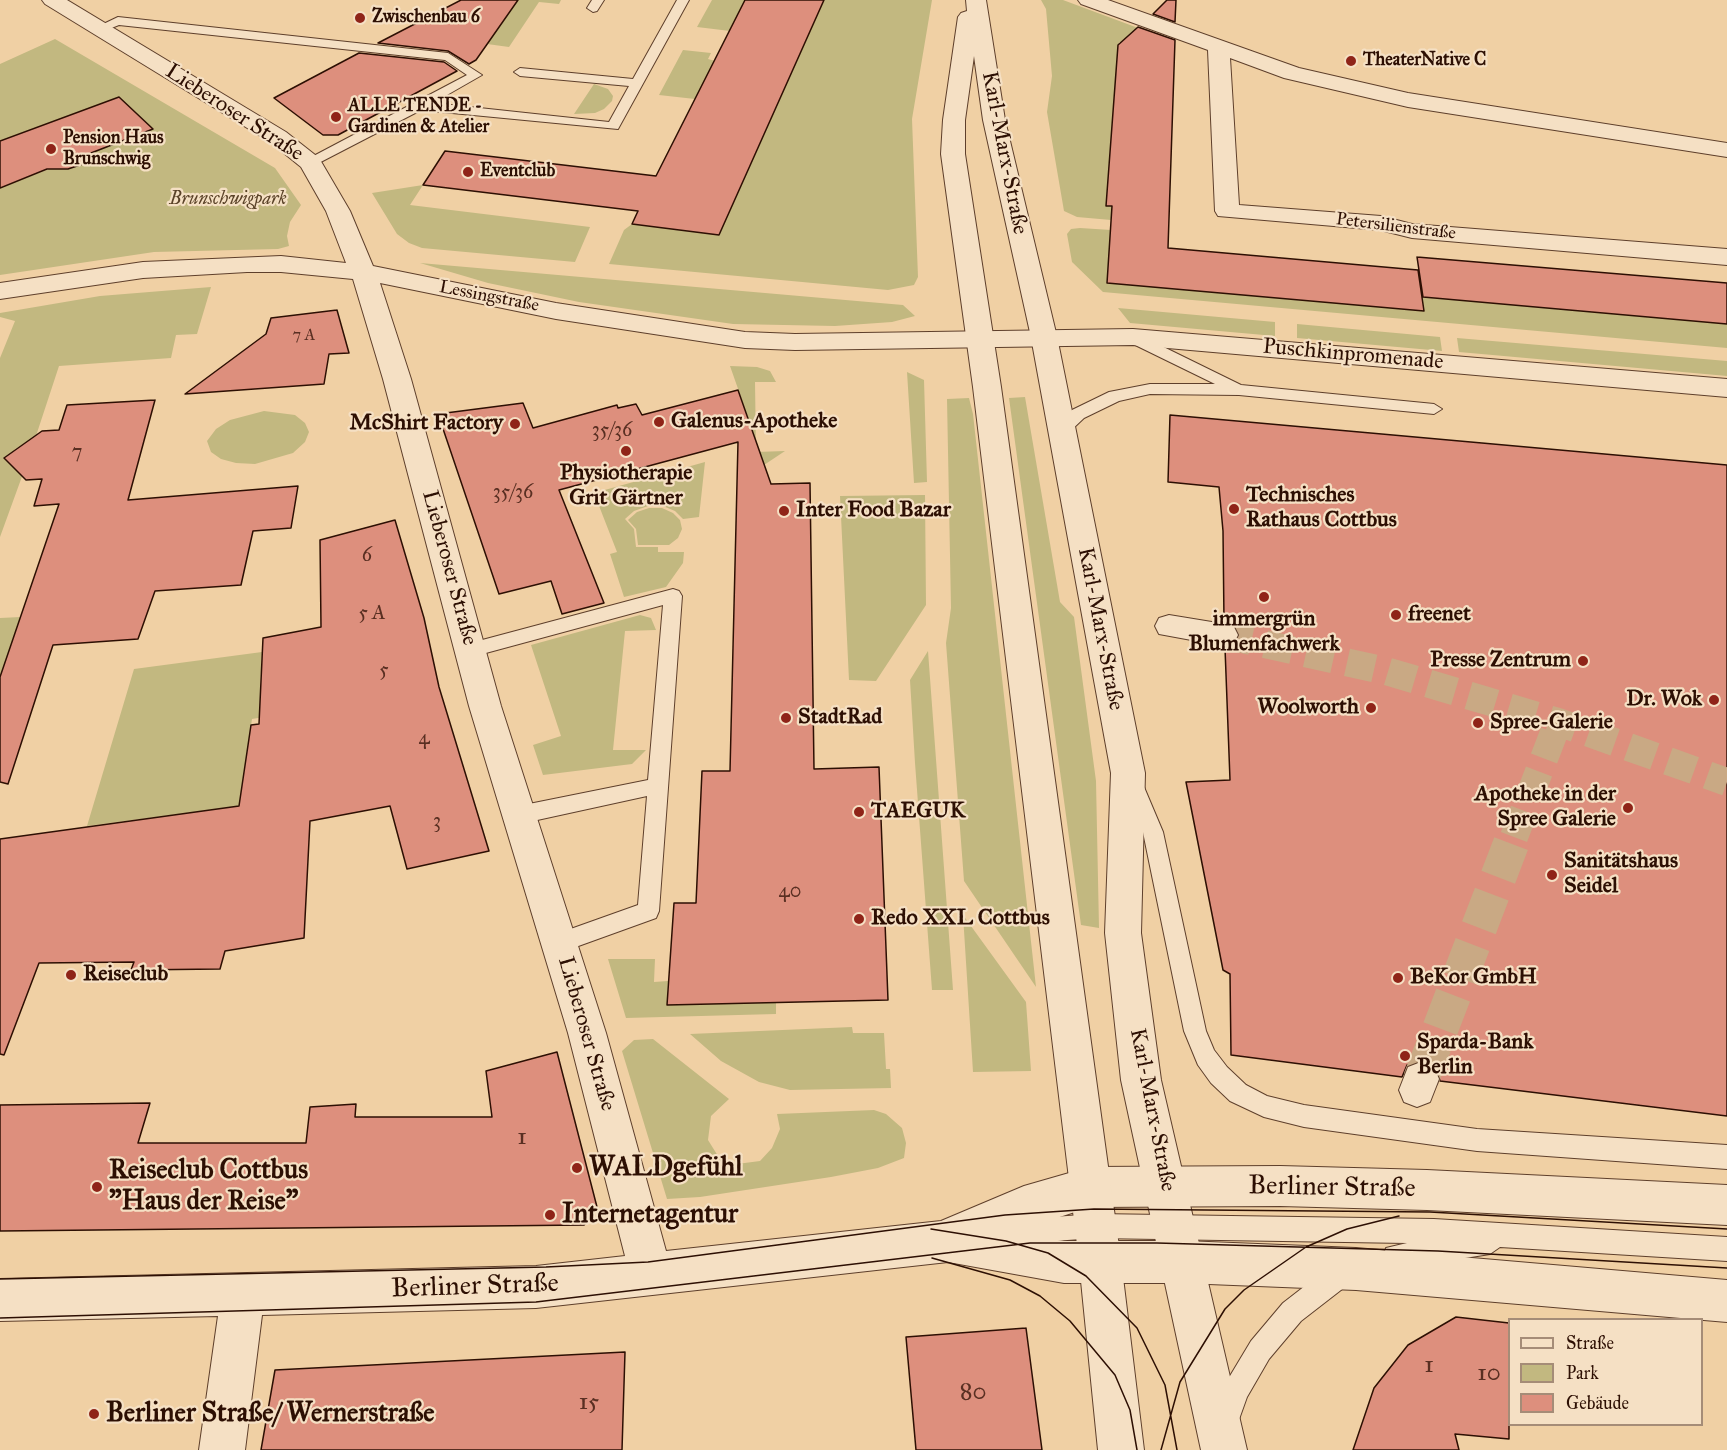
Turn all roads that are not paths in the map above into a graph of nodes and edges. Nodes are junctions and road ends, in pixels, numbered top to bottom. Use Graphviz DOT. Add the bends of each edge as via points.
graph roads {
  1 [pos="52,0"];
  2 [pos="682,0"];
  3 [pos="970,0"];
  4 [pos="976,0"];
  5 [pos="1088,0"];
  6 [pos="99,29"];
  7 [pos="1219,48"];
  8 [pos="520,72"];
  9 [pos="636,83"];
  10 [pos="422,106"];
  11 [pos="1727,150"];
  12 [pos="311,163"];
  13 [pos="1727,257"];
  14 [pos="362,272"];
  15 [pos="0,291"];
  16 [pos="1044,337"];
  17 [pos="1133,337"];
  18 [pos="979,338"];
  19 [pos="1727,388"];
  20 [pos="1239,390"];
  21 [pos="1434,409"];
  22 [pos="1060,431"];
  23 [pos="1169,626"];
  24 [pos="1224,635"];
  25 [pos="471,650"];
  26 [pos="1128,773"];
  27 [pos="657,786"];
  28 [pos="519,815"];
  29 [pos="559,943"];
  30 [pos="1727,1157"];
  31 [pos="1167,1187"];
  32 [pos="1727,1206"];
  33 [pos="1095,1224"];
  34 [pos="1522,1236"];
  35 [pos="948,1241"];
  36 [pos="1180,1244"];
  37 [pos="1727,1249"];
  38 [pos="1356,1269"];
  39 [pos="651,1275"];
  40 [pos="243,1293"];
  41 [pos="0,1300"];
  42 [pos="1727,1301"];
  43 [pos="1220,1444"];
  44 [pos="222,1450"];
  45 [pos="1121,1450"];
  1 -- 6 [label="street, Lieberoser Straße"];
  2 -- 9 [label="lane"];
  3 -- 18 [label="street, Karl-Marx-Straße" via="953,154"];
  4 -- 16 [label="street, Karl-Marx-Straße" via="994,120"];
  5 -- 7 [label="street"];
  6 -- 10 [label="lane" via="118,21 448,57 476,75"];
  6 -- 12 [label="street, Lieberoser Straße" via="278,137"];
  7 -- 11 [label="street" via="1292,73 1408,100"];
  7 -- 13 [label="street, Petersilienstraße" via="1227,211"];
  8 -- 9 [label="lane"];
  9 -- 10 [label="lane" via="613,126"];
  10 -- 12 [label="lane"];
  12 -- 14 [label="street, Lieberoser Straße" via="338,212"];
  14 -- 15 [label="street, Lessingstraße" via="281,264 201,266 144,270"];
  14 -- 18 [label="street, Lessingstraße" via="556,311 745,340"];
  14 -- 25 [label="street, Lieberoser Straße" via="406,410"];
  16 -- 17 [label="street, Puschkinpromenade"];
  16 -- 18 [label="street, Puschkinpromenade"];
  16 -- 22 [label="street, Karl-Marx-Straße"];
  17 -- 19 [label="street, Puschkinpromenade"];
  17 -- 20 [label="lane"];
  18 -- 33 [label="street, Karl-Marx-Straße"];
  20 -- 21 [label="lane"];
  20 -- 22 [label="lane" via="1150,389 1115,396 1078,414"];
  22 -- 26 [label="street, Karl-Marx-Straße"];
  23 -- 24 [label="street"];
  25 -- 27 [label="lane" via="673,596"];
  25 -- 28 [label="street, Lieberoser Straße"];
  26 -- 30 [label="lane" via="1153,832 1195,1031 1212,1066 1238,1093 1264,1106 1304,1116 1477,1140"];
  26 -- 31 [label="street, Karl-Marx-Straße" via="1122,933 1141,1080"];
  27 -- 28 [label="lane"];
  27 -- 29 [label="lane" via="648,911"];
  28 -- 29 [label="street, Lieberoser Straße"];
  29 -- 39 [label="street, Lieberoser Straße"];
  31 -- 32 [label="street, Berliner Straße" via="1427,1190"];
  31 -- 33 [label="street, Berliner Straße"];
  31 -- 36 [label="street, Karl-Marx-Straße"];
  33 -- 35 [label="street, Berliner Straße" via="1024,1207"];
  33 -- 35 [label="street, Berliner Straße" via="1064,1262"];
  33 -- 36 [label="street, Berliner Straße"];
  33 -- 45 [label="street, Karl-Marx-Straße"];
  34 -- 36 [label="lane" via="1412,1230"];
  34 -- 37 [label="lane"];
  34 -- 38 [label="lane" via="1380,1260"];
  35 -- 39 [label="street, Berliner Straße"];
  36 -- 38 [label="street, Berliner Straße"];
  36 -- 43 [label="street, Karl-Marx-Straße"];
  38 -- 42 [label="street, Berliner Straße"];
  38 -- 43 [label="lane" via="1335,1276 1285,1319 1260,1350 1242,1380"];
  39 -- 40 [label="street, Berliner Straße" via="536,1287"];
  40 -- 41 [label="street, Berliner Straße"];
  40 -- 44 [label="street"];
}
